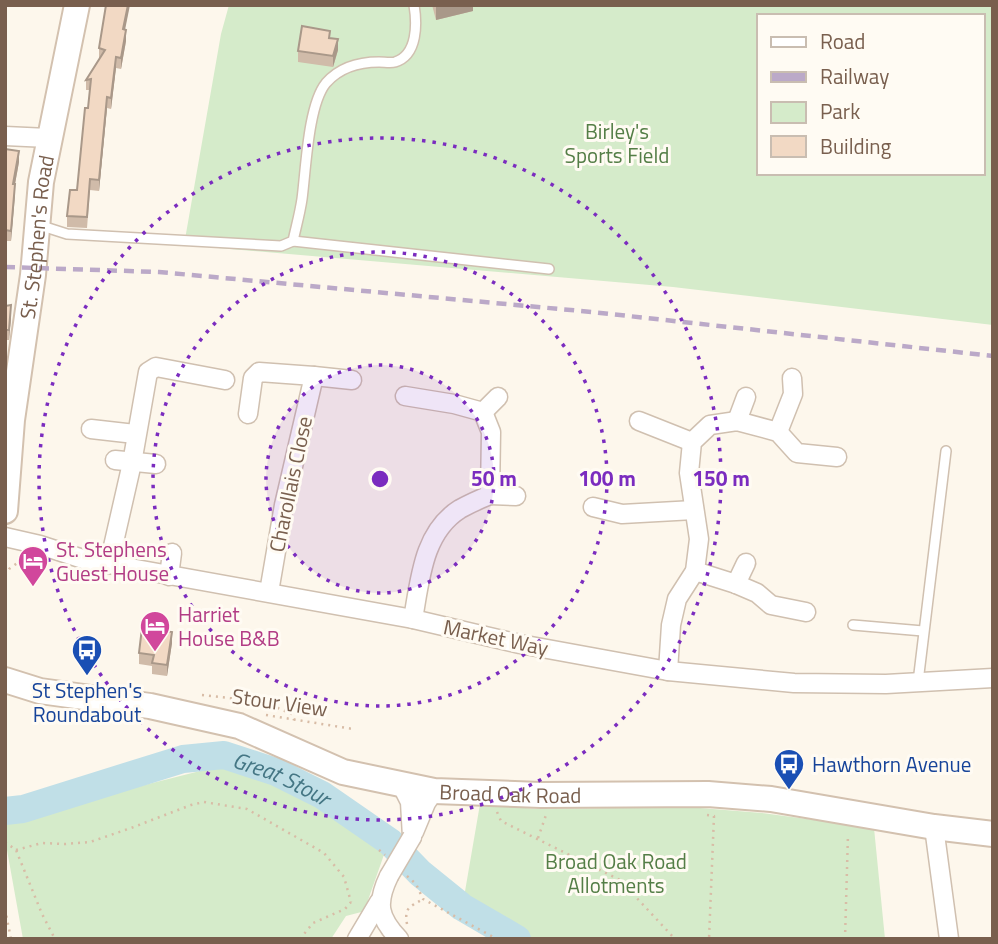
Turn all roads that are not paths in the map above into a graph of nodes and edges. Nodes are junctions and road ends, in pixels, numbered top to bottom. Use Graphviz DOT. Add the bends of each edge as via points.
graph roads {
  1 [pos="76,5"];
  2 [pos="414,5"];
  3 [pos="5,136"];
  4 [pos="48,138"];
  5 [pos="37,224"];
  6 [pos="293,241"];
  7 [pos="549,269"];
  8 [pos="314,376"];
  9 [pos="792,378"];
  10 [pos="225,380"];
  11 [pos="352,380"];
  12 [pos="405,396"];
  13 [pos="498,397"];
  14 [pos="746,397"];
  15 [pos="483,412"];
  16 [pos="248,414"];
  17 [pos="639,421"];
  18 [pos="737,421"];
  19 [pos="91,429"];
  20 [pos="778,432"];
  21 [pos="135,434"];
  22 [pos="692,442"];
  23 [pos="946,451"];
  24 [pos="836,457"];
  25 [pos="123,461"];
  26 [pos="156,464"];
  27 [pos="490,495"];
  28 [pos="516,496"];
  29 [pos="593,507"];
  30 [pos="694,510"];
  31 [pos="5,511"];
  32 [pos="5,537"];
  33 [pos="172,552"];
  34 [pos="746,563"];
  35 [pos="109,564"];
  36 [pos="695,571"];
  37 [pos="169,576"];
  38 [pos="736,583"];
  39 [pos="269,592"];
  40 [pos="806,612"];
  41 [pos="413,619"];
  42 [pos="853,625"];
  43 [pos="923,631"];
  44 [pos="668,671"];
  45 [pos="993,678"];
  46 [pos="5,680"];
  47 [pos="918,682"];
  48 [pos="40,691"];
  49 [pos="5,694"];
  50 [pos="402,786"];
  51 [pos="434,791"];
  52 [pos="934,827"];
  53 [pos="993,835"];
  54 [pos="412,836"];
  55 [pos="379,902"];
  56 [pos="357,939"];
  57 [pos="399,939"];
  58 [pos="949,939"];
  1 -- 4 [label="street, St. Stephen's Road"];
  2 -- 6 [label="lane" via="417,21 406,55 395,62 345,68 325,84 315,102"];
  3 -- 4 [label="street"];
  4 -- 5 [label="street, St. Stephen's Road"];
  5 -- 6 [label="lane" via="67,234 281,246"];
  5 -- 31 [label="street, St. Stephen's Road"];
  6 -- 7 [label="lane"];
  8 -- 11 [label="street"];
  8 -- 16 [label="street" via="258,372"];
  8 -- 39 [label="street, Charollais Close"];
  9 -- 20 [label="street" via="793,394"];
  10 -- 21 [label="street" via="156,367 148,372"];
  12 -- 15 [label="street"];
  13 -- 15 [label="street"];
  14 -- 18 [label="street"];
  15 -- 27 [label="street" via="491,432"];
  17 -- 22 [label="street"];
  18 -- 20 [label="street"];
  18 -- 22 [label="street" via="710,425"];
  19 -- 21 [label="street"];
  20 -- 24 [label="street" via="797,453"];
  21 -- 25 [label="street"];
  22 -- 30 [label="street" via="689,473"];
  23 -- 43 [label="lane"];
  25 -- 26 [label="street"];
  25 -- 35 [label="street"];
  27 -- 28 [label="street"];
  27 -- 41 [label="street" via="458,510 439,528 425,556"];
  29 -- 30 [label="street" via="622,514"];
  30 -- 36 [label="street" via="699,540"];
  32 -- 35 [label="street, Market Way"];
  33 -- 37 [label="street"];
  34 -- 38 [label="street"];
  35 -- 37 [label="street, Market Way"];
  36 -- 38 [label="street"];
  36 -- 44 [label="street" via="677,599"];
  37 -- 39 [label="street, Market Way"];
  38 -- 40 [label="street" via="771,605"];
  39 -- 41 [label="street, Market Way"];
  41 -- 44 [label="street, Market Way"];
  42 -- 43 [label="lane"];
  43 -- 47 [label="lane"];
  44 -- 47 [label="street, Market Way" via="794,683"];
  45 -- 47 [label="street, Market Way"];
  46 -- 48 [label="street, Broad Oak Road"];
  48 -- 49 [label="street, Broad Oak Road"];
  48 -- 50 [label="street, Broad Oak Road" via="150,706 239,726 343,772"];
  50 -- 51 [label="street, Broad Oak Road"];
  50 -- 54 [label="street" via="410,802"];
  51 -- 52 [label="street, Broad Oak Road" via="708,794 771,799"];
  51 -- 54 [label="street"];
  52 -- 53 [label="street, Broad Oak Road"];
  52 -- 58 [label="street"];
  54 -- 55 [label="street, bridge" via="392,868"];
  55 -- 56 [label="street"];
  55 -- 57 [label="street" via="382,915"];
}
